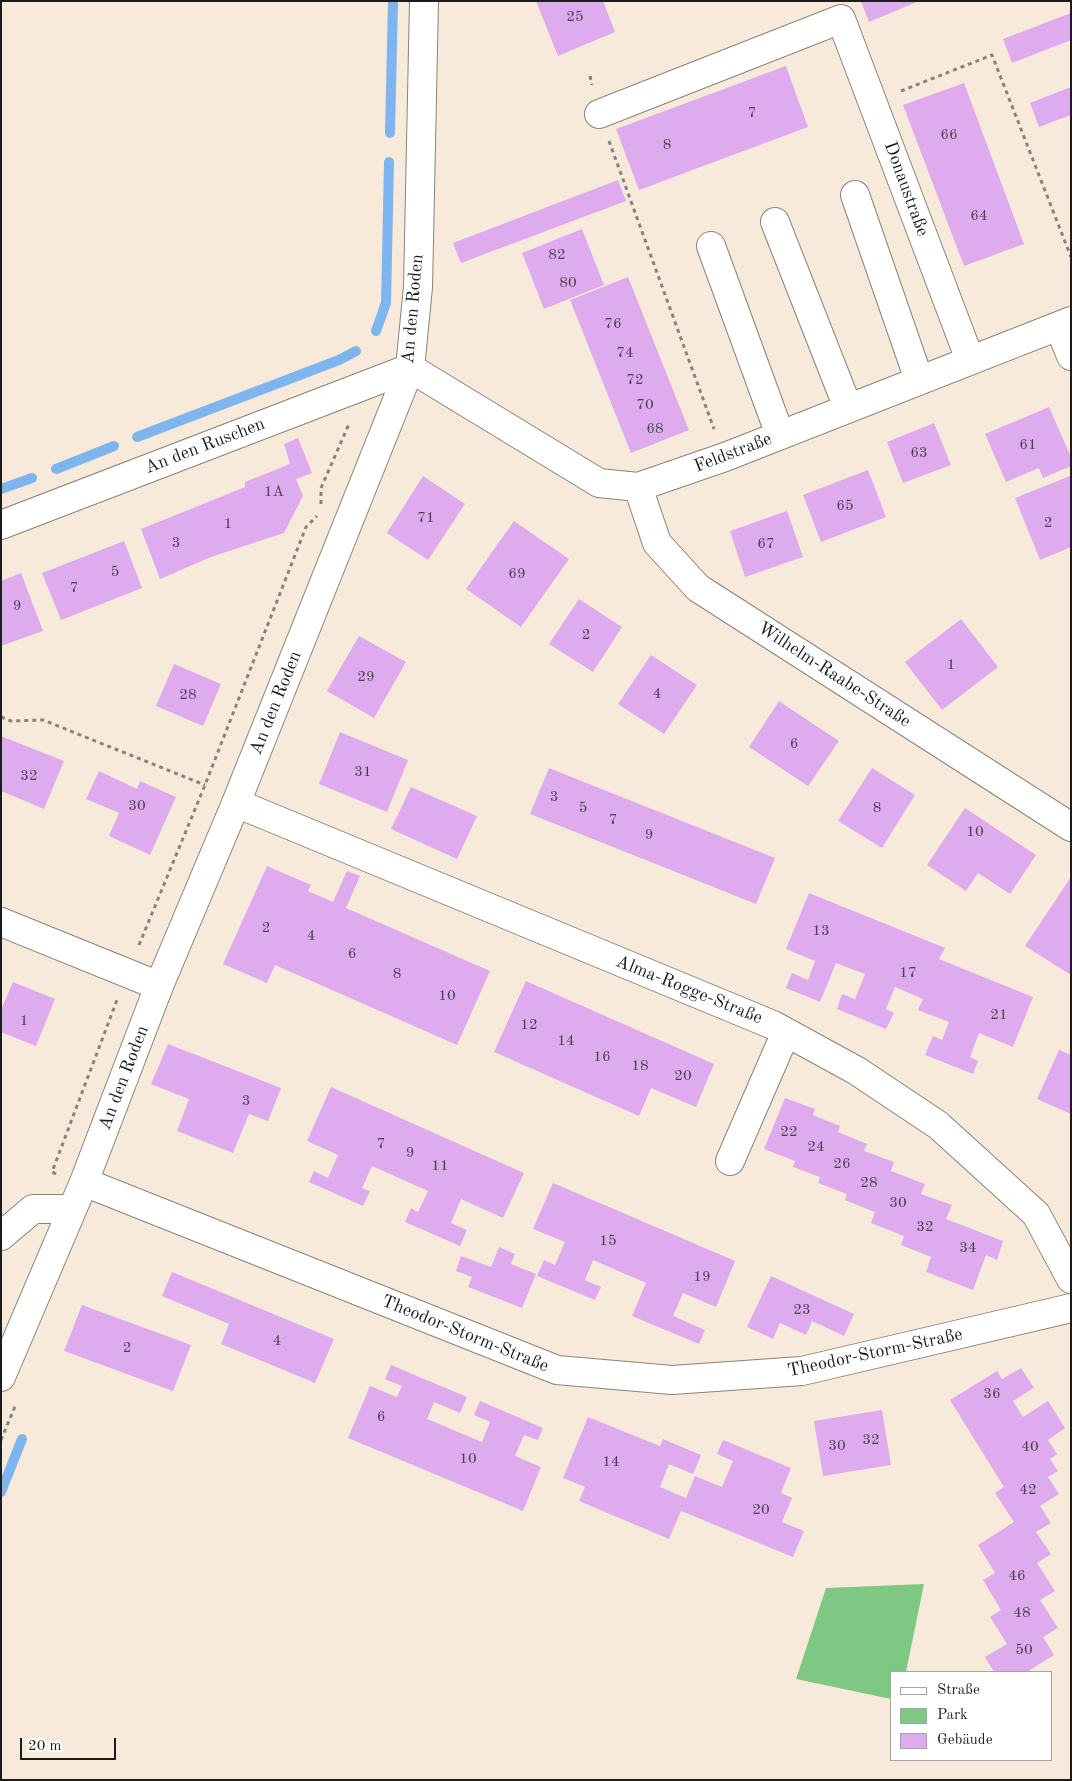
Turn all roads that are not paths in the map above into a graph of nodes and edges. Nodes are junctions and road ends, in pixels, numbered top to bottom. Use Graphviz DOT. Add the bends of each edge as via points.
graph roads {
  1 [pos="424,1"];
  2 [pos="838,10"];
  3 [pos="599,114"];
  4 [pos="855,195"];
  5 [pos="776,222"];
  6 [pos="712,246"];
  7 [pos="1065,324"];
  8 [pos="1071,356"];
  9 [pos="970,360"];
  10 [pos="410,368"];
  11 [pos="920,380"];
  12 [pos="848,408"];
  13 [pos="780,435"];
  14 [pos="638,487"];
  15 [pos="1,525"];
  16 [pos="236,803"];
  17 [pos="1071,827"];
  18 [pos="1,922"];
  19 [pos="159,986"];
  20 [pos="786,1032"];
  21 [pos="730,1161"];
  22 [pos="84,1182"];
  23 [pos="72,1209"];
  24 [pos="1,1236"];
  25 [pos="1071,1279"];
  26 [pos="1071,1308"];
  27 [pos="1,1377"];
  1 -- 10 [label="street, An den Roden" via="418,287"];
  2 -- 3 [label="street, Donaustraße"];
  2 -- 9 [label="street, Donaustraße"];
  4 -- 11 [label="street"];
  5 -- 12 [label="street"];
  6 -- 13 [label="street"];
  7 -- 8 [label="street"];
  7 -- 9 [label="street, Feldstraße"];
  9 -- 11 [label="street, Feldstraße"];
  10 -- 14 [label="street, Feldstraße" via="599,483"];
  10 -- 15 [label="street, An den Ruschen"];
  10 -- 16 [label="street, An den Roden"];
  11 -- 12 [label="street, Feldstraße"];
  12 -- 13 [label="street, Feldstraße"];
  13 -- 14 [label="street, Feldstraße"];
  14 -- 17 [label="street, Wilhelm-Raabe-Straße" via="657,543 698,588"];
  16 -- 19 [label="street, An den Roden"];
  16 -- 20 [label="street, Alma-Rogge-Straße"];
  18 -- 19 [label="street"];
  19 -- 22 [label="street, An den Roden"];
  20 -- 21 [label="street"];
  20 -- 25 [label="street, Alma-Rogge-Straße" via="857,1071 938,1125 1036,1214"];
  22 -- 23 [label="street, An den Roden"];
  22 -- 26 [label="street, Theodor-Storm-Straße" via="556,1370 672,1380 802,1372"];
  23 -- 24 [label="street" via="33,1209"];
  23 -- 27 [label="street, An den Roden"];
}
